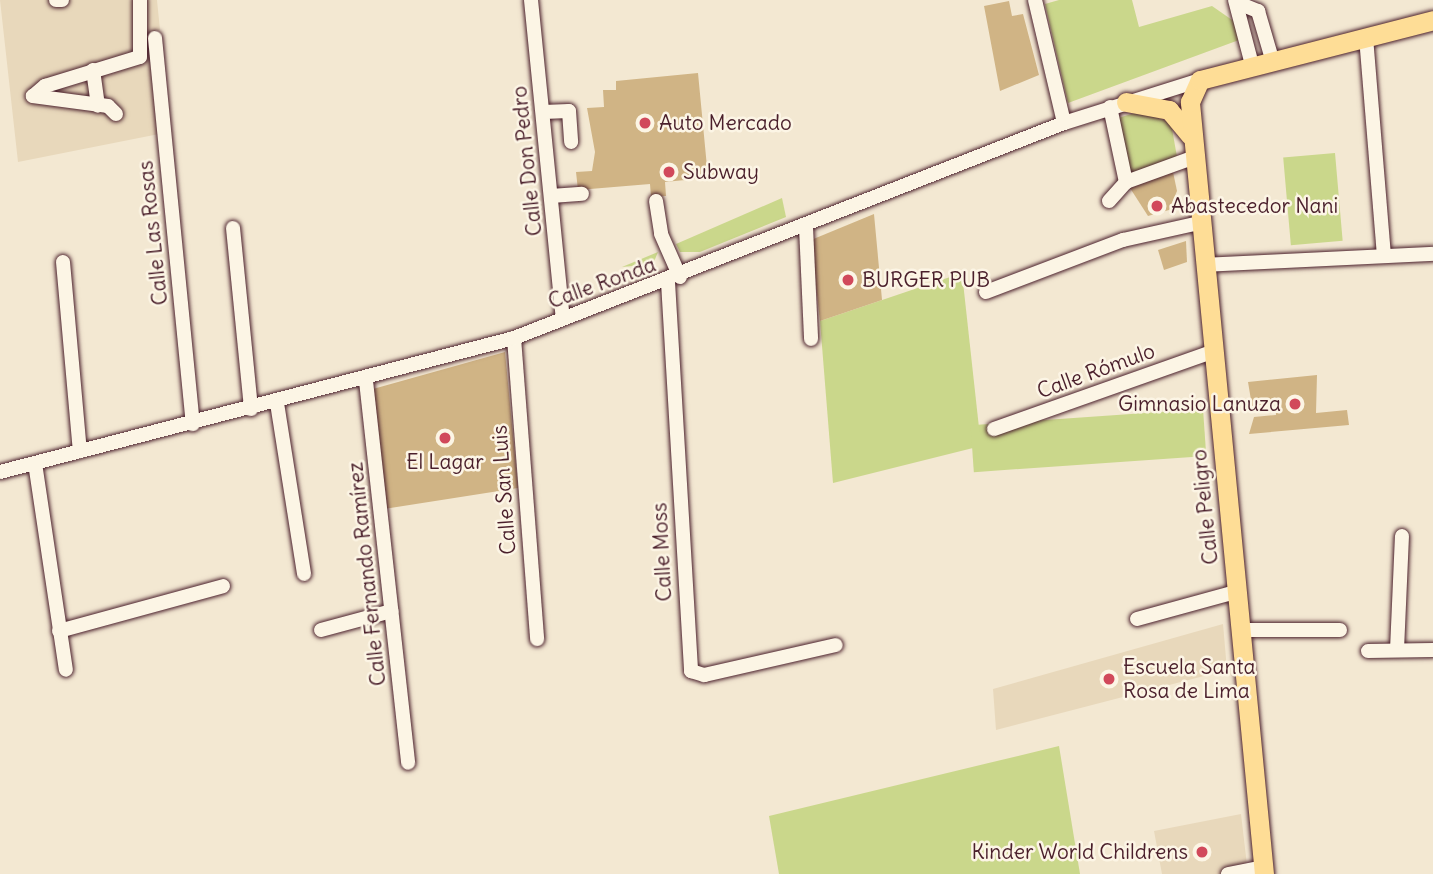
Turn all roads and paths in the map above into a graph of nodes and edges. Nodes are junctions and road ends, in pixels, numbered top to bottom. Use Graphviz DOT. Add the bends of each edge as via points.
graph roads {
  1 [pos="56,0"];
  2 [pos="62,0"];
  3 [pos="140,0"];
  4 [pos="531,0"];
  5 [pos="1035,0"];
  6 [pos="1236,1"];
  7 [pos="1433,20"];
  8 [pos="1366,37"];
  9 [pos="155,38"];
  10 [pos="1272,59"];
  11 [pos="1252,65"];
  12 [pos="93,70"];
  13 [pos="1200,80"];
  14 [pos="1118,104"];
  15 [pos="98,106"];
  16 [pos="543,112"];
  17 [pos="116,114"];
  18 [pos="1064,123"];
  19 [pos="1190,135"];
  20 [pos="571,142"];
  21 [pos="1192,158"];
  22 [pos="1126,181"];
  23 [pos="582,194"];
  24 [pos="551,196"];
  25 [pos="656,201"];
  26 [pos="1109,201"];
  27 [pos="1199,223"];
  28 [pos="806,227"];
  29 [pos="233,228"];
  30 [pos="1433,254"];
  31 [pos="1384,255"];
  32 [pos="63,262"];
  33 [pos="1204,265"];
  34 [pos="674,279"];
  35 [pos="986,292"];
  36 [pos="563,318"];
  37 [pos="514,338"];
  38 [pos="811,339"];
  39 [pos="1212,352"];
  40 [pos="366,381"];
  41 [pos="277,402"];
  42 [pos="251,409"];
  43 [pos="193,424"];
  44 [pos="994,429"];
  45 [pos="80,451"];
  46 [pos="35,463"];
  47 [pos="0,472"];
  48 [pos="1402,536"];
  49 [pos="304,574"];
  50 [pos="223,586"];
  51 [pos="1236,592"];
  52 [pos="392,611"];
  53 [pos="1137,619"];
  54 [pos="321,630"];
  55 [pos="1240,630"];
  56 [pos="1340,630"];
  57 [pos="59,631"];
  58 [pos="537,639"];
  59 [pos="836,645"];
  60 [pos="1397,650"];
  61 [pos="1433,650"];
  62 [pos="1368,651"];
  63 [pos="66,670"];
  64 [pos="408,763"];
  65 [pos="1263,870"];
  66 [pos="1227,874"];
  1 -- 2 [label="street"];
  3 -- 12 [label="street" via="140,57"];
  4 -- 16 [label="street, Calle Don Pedro"];
  5 -- 18 [label="street"];
  6 -- 10 [label="street" via="1252,5 1263,19"];
  6 -- 11 [label="street"];
  7 -- 8 [label="main road"];
  8 -- 10 [label="main road"];
  8 -- 31 [label="street"];
  9 -- 43 [label="street, Calle Las Rosas"];
  10 -- 11 [label="main road"];
  11 -- 13 [label="main road"];
  12 -- 15 [label="street"];
  12 -- 15 [label="street" via="33,96"];
  13 -- 14 [label="street, Calle Ronda"];
  13 -- 19 [label="main road, Calle Peligro" via="1190,102"];
  14 -- 18 [label="street, Calle Ronda"];
  14 -- 19 [label="main road" via="1169,110"];
  14 -- 22 [label="street"];
  15 -- 17 [label="street"];
  16 -- 20 [label="street" via="569,111"];
  16 -- 24 [label="street, Calle Don Pedro"];
  18 -- 28 [label="street, Calle Ronda"];
  19 -- 21 [label="main road, Calle Peligro"];
  21 -- 22 [label="street"];
  21 -- 27 [label="main road, Calle Peligro"];
  22 -- 26 [label="street"];
  23 -- 24 [label="street"];
  24 -- 36 [label="street, Calle Don Pedro"];
  25 -- 34 [label="street"];
  27 -- 33 [label="main road, Calle Peligro"];
  27 -- 35 [label="street" via="1123,240"];
  28 -- 34 [label="street, Calle Ronda"];
  28 -- 38 [label="street"];
  29 -- 42 [label="street"];
  30 -- 31 [label="street"];
  31 -- 33 [label="street"];
  32 -- 45 [label="street"];
  33 -- 39 [label="main road, Calle Peligro"];
  34 -- 36 [label="street, Calle Ronda"];
  34 -- 59 [label="street, Calle Moss" via="691,671 704,675"];
  36 -- 37 [label="street, Calle Ronda"];
  37 -- 40 [label="street, Calle Ronda"];
  37 -- 58 [label="street, Calle San Luis"];
  39 -- 44 [label="street, Calle Rómulo"];
  39 -- 51 [label="main road, Calle Peligro"];
  40 -- 41 [label="street, Calle Ronda"];
  40 -- 52 [label="street, Calle Fernando Ramírez"];
  41 -- 42 [label="street, Calle Ronda"];
  41 -- 49 [label="street"];
  42 -- 43 [label="street, Calle Ronda"];
  43 -- 45 [label="street, Calle Ronda"];
  45 -- 46 [label="street, Calle Ronda"];
  46 -- 47 [label="street, Calle Ronda"];
  46 -- 57 [label="street"];
  48 -- 60 [label="street"];
  50 -- 57 [label="street"];
  51 -- 53 [label="street"];
  51 -- 55 [label="main road, Calle Peligro"];
  52 -- 54 [label="street"];
  52 -- 64 [label="street, Calle Fernando Ramírez"];
  55 -- 56 [label="street"];
  55 -- 65 [label="main road, Calle Peligro"];
  57 -- 63 [label="street"];
  60 -- 61 [label="street"];
  60 -- 62 [label="street"];
  65 -- 66 [label="street"];
}
